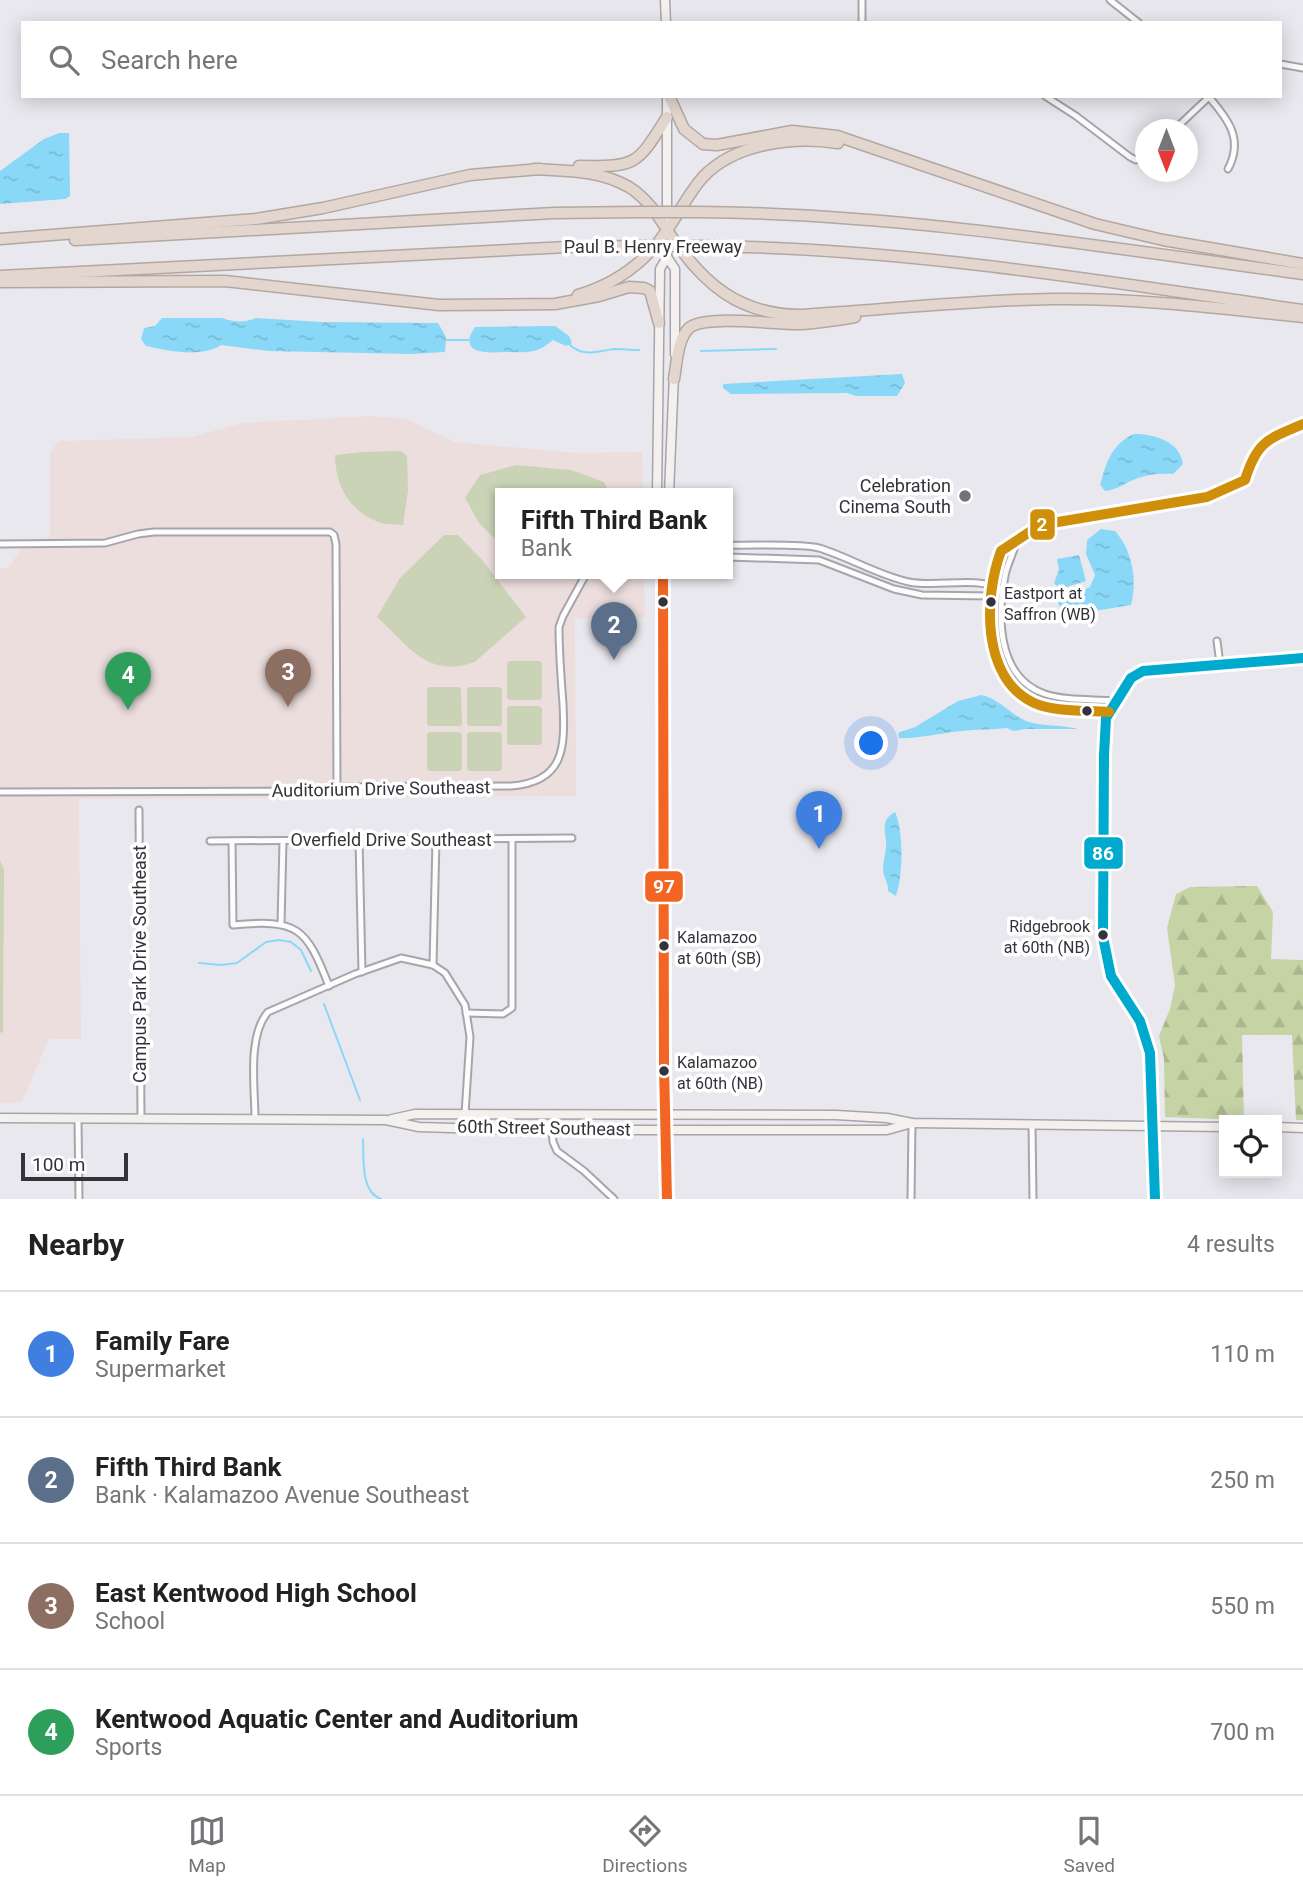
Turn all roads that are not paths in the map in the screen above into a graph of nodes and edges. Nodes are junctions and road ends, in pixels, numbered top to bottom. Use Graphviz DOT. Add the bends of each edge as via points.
graph roads {
  1 [pos="666,0"];
  2 [pos="862,0"];
  3 [pos="1110,0"];
  4 [pos="1120,3"];
  5 [pos="666,21"];
  6 [pos="862,21"];
  7 [pos="1137,21"];
  8 [pos="1282,64"];
  9 [pos="1303,68"];
  10 [pos="668,98"];
  11 [pos="669,98"];
  12 [pos="1048,98"];
  13 [pos="1208,98"];
  14 [pos="1210,98"];
  15 [pos="667,117"];
  16 [pos="1186,119"];
  17 [pos="1135,160"];
  18 [pos="910,162"];
  19 [pos="534,169"];
  20 [pos="1228,169"];
  21 [pos="668,230"];
  22 [pos="0,241"];
  23 [pos="667,257"];
  24 [pos="1303,264"];
  25 [pos="1303,274"];
  26 [pos="0,276"];
  27 [pos="0,282"];
  28 [pos="516,304"];
  29 [pos="911,307"];
  30 [pos="1303,310"];
  31 [pos="1303,317"];
  32 [pos="659,323"];
  33 [pos="674,379"];
  34 [pos="1303,424"];
  35 [pos="657,488"];
  36 [pos="669,488"];
  37 [pos="1017,540"];
  38 [pos="0,544"];
  39 [pos="733,545"];
  40 [pos="733,557"];
  41 [pos="583,579"];
  42 [pos="663,579"];
  43 [pos="992,585"];
  44 [pos="1003,590"];
  45 [pos="991,596"];
  46 [pos="1217,641"];
  47 [pos="1303,658"];
  48 [pos="1220,664"];
  49 [pos="1115,701"];
  50 [pos="1109,712"];
  51 [pos="338,787"];
  52 [pos="0,792"];
  53 [pos="139,810"];
  54 [pos="572,838"];
  55 [pos="512,839"];
  56 [pos="359,840"];
  57 [pos="436,840"];
  58 [pos="210,841"];
  59 [pos="232,841"];
  60 [pos="283,841"];
  61 [pos="281,924"];
  62 [pos="433,965"];
  63 [pos="362,972"];
  64 [pos="329,986"];
  65 [pos="466,1013"];
  66 [pos="554,1113"];
  67 [pos="465,1114"];
  68 [pos="665,1114"];
  69 [pos="799,1115"];
  70 [pos="0,1118"];
  71 [pos="78,1118"];
  72 [pos="141,1119"];
  73 [pos="256,1119"];
  74 [pos="386,1120"];
  75 [pos="912,1124"];
  76 [pos="1032,1125"];
  77 [pos="1153,1126"];
  78 [pos="1219,1127"];
  79 [pos="1282,1127"];
  80 [pos="1303,1128"];
  81 [pos="552,1129"];
  82 [pos="528,1130"];
  83 [pos="666,1130"];
  84 [pos="785,1130"];
  85 [pos="79,1199"];
  86 [pos="614,1199"];
  87 [pos="667,1199"];
  88 [pos="911,1199"];
  89 [pos="1033,1199"];
  90 [pos="1155,1199"];
  1 -- 5 [label="main road"];
  2 -- 6 [label="street"];
  3 -- 4 [label="street"];
  4 -- 7 [label="street"];
  8 -- 9 [label="street"];
  10 -- 15 [label="main road"];
  11 -- 18 [label="highway" via="684,130 703,144 806,131 857,142"];
  12 -- 17 [label="street"];
  13 -- 16 [label="street"];
  14 -- 20 [label="street" via="1222,112 1236,144"];
  15 -- 19 [label="highway" via="646,151 629,164"];
  15 -- 21 [label="main road"];
  18 -- 21 [label="highway" via="825,141 758,147 729,158 705,175"];
  18 -- 24 [label="highway" via="1095,224"];
  19 -- 21 [label="highway" via="592,173 616,181 639,195"];
  19 -- 22 [label="highway" via="477,174 277,217"];
  21 -- 23 [label="main road"];
  21 -- 28 [label="highway" via="646,257 614,281 570,297"];
  21 -- 29 [label="highway" via="708,282 756,309 797,315"];
  22 -- 25 [label="highway, Paul B. Henry Freeway, bridge" via="542,214 790,214 913,223"];
  23 -- 32 [label="main road" via="660,269"];
  23 -- 33 [label="main road" via="675,269"];
  26 -- 30 [label="highway, Paul B. Henry Freeway, bridge" via="566,247 793,248 897,256"];
  27 -- 28 [label="highway" via="202,280 439,305"];
  28 -- 32 [label="highway" via="561,303 629,287 644,288 652,295"];
  29 -- 31 [label="highway" via="1085,299"];
  29 -- 33 [label="highway" via="800,324 700,322 683,336"];
  32 -- 35 [label="main road"];
  33 -- 36 [label="main road"];
  34 -- 37 [label="street" via="1264,443 1252,457 1245,480 1207,497 1040,525"];
  37 -- 43 [label="street" via="1001,551"];
  37 -- 44 [label="street"];
  38 -- 51 [label="street" via="105,543 154,532 330,532 336,544"];
  39 -- 43 [label="street" via="814,547 907,581"];
  40 -- 45 [label="street" via="819,560 922,596"];
  41 -- 51 [label="street, Auditorium Drive Southeast" via="559,628 564,741 561,757 544,776 527,785 511,786"];
  42 -- 68 [label="main road"];
  43 -- 44 [label="street"];
  43 -- 45 [label="street"];
  44 -- 45 [label="street"];
  44 -- 49 [label="street" via="1004,647 1024,682 1052,696"];
  45 -- 50 [label="street" via="996,655 1016,690 1048,708"];
  46 -- 48 [label="street"];
  47 -- 48 [label="street"];
  48 -- 49 [label="street" via="1143,671 1131,678"];
  49 -- 50 [label="street"];
  50 -- 77 [label="street" via="1104,755 1103,937 1111,976 1145,1034 1152,1069"];
  51 -- 52 [label="street, Auditorium Drive Southeast" via="315,791"];
  53 -- 72 [label="street, Campus Park Drive Southeast"];
  54 -- 55 [label="street, Overfield Drive Southeast"];
  55 -- 57 [label="street, Overfield Drive Southeast"];
  55 -- 65 [label="street" via="512,1008 503,1014"];
  56 -- 57 [label="street, Overfield Drive Southeast"];
  56 -- 60 [label="street, Overfield Drive Southeast"];
  56 -- 63 [label="street"];
  57 -- 62 [label="street"];
  58 -- 59 [label="street, Overfield Drive Southeast"];
  59 -- 60 [label="street, Overfield Drive Southeast"];
  59 -- 61 [label="street" via="233,925"];
  60 -- 61 [label="street"];
  61 -- 64 [label="street" via="308,940"];
  62 -- 63 [label="street" via="401,958"];
  62 -- 65 [label="street" via="445,973"];
  63 -- 64 [label="street"];
  64 -- 73 [label="street" via="268,1012 261,1021 256,1035"];
  65 -- 67 [label="street" via="470,1037"];
  66 -- 67 [label="main road, 60th Street Southeast"];
  66 -- 68 [label="main road, 60th Street Southeast"];
  66 -- 82 [label="main road" via="531,1122"];
  67 -- 74 [label="main road, 60th Street Southeast" via="415,1114"];
  68 -- 69 [label="main road, 60th Street Southeast"];
  68 -- 83 [label="main road"];
  69 -- 75 [label="main road, 60th Street Southeast" via="887,1118"];
  69 -- 84 [label="main road"];
  70 -- 71 [label="main road, 60th Street Southeast"];
  71 -- 72 [label="main road, 60th Street Southeast"];
  71 -- 85 [label="street"];
  72 -- 73 [label="main road, 60th Street Southeast"];
  73 -- 74 [label="main road, 60th Street Southeast"];
  74 -- 82 [label="main road, 60th Street Southeast" via="419,1126"];
  75 -- 76 [label="main road, 60th Street Southeast"];
  75 -- 84 [label="main road, 60th Street Southeast" via="887,1130"];
  75 -- 88 [label="street"];
  76 -- 77 [label="main road, 60th Street Southeast"];
  76 -- 89 [label="street"];
  77 -- 78 [label="main road, 60th Street Southeast"];
  77 -- 90 [label="street"];
  79 -- 80 [label="main road"];
  81 -- 82 [label="main road, 60th Street Southeast"];
  81 -- 83 [label="main road, 60th Street Southeast"];
  81 -- 86 [label="street" via="557,1151"];
  83 -- 84 [label="main road, 60th Street Southeast"];
  83 -- 87 [label="main road"];
}
